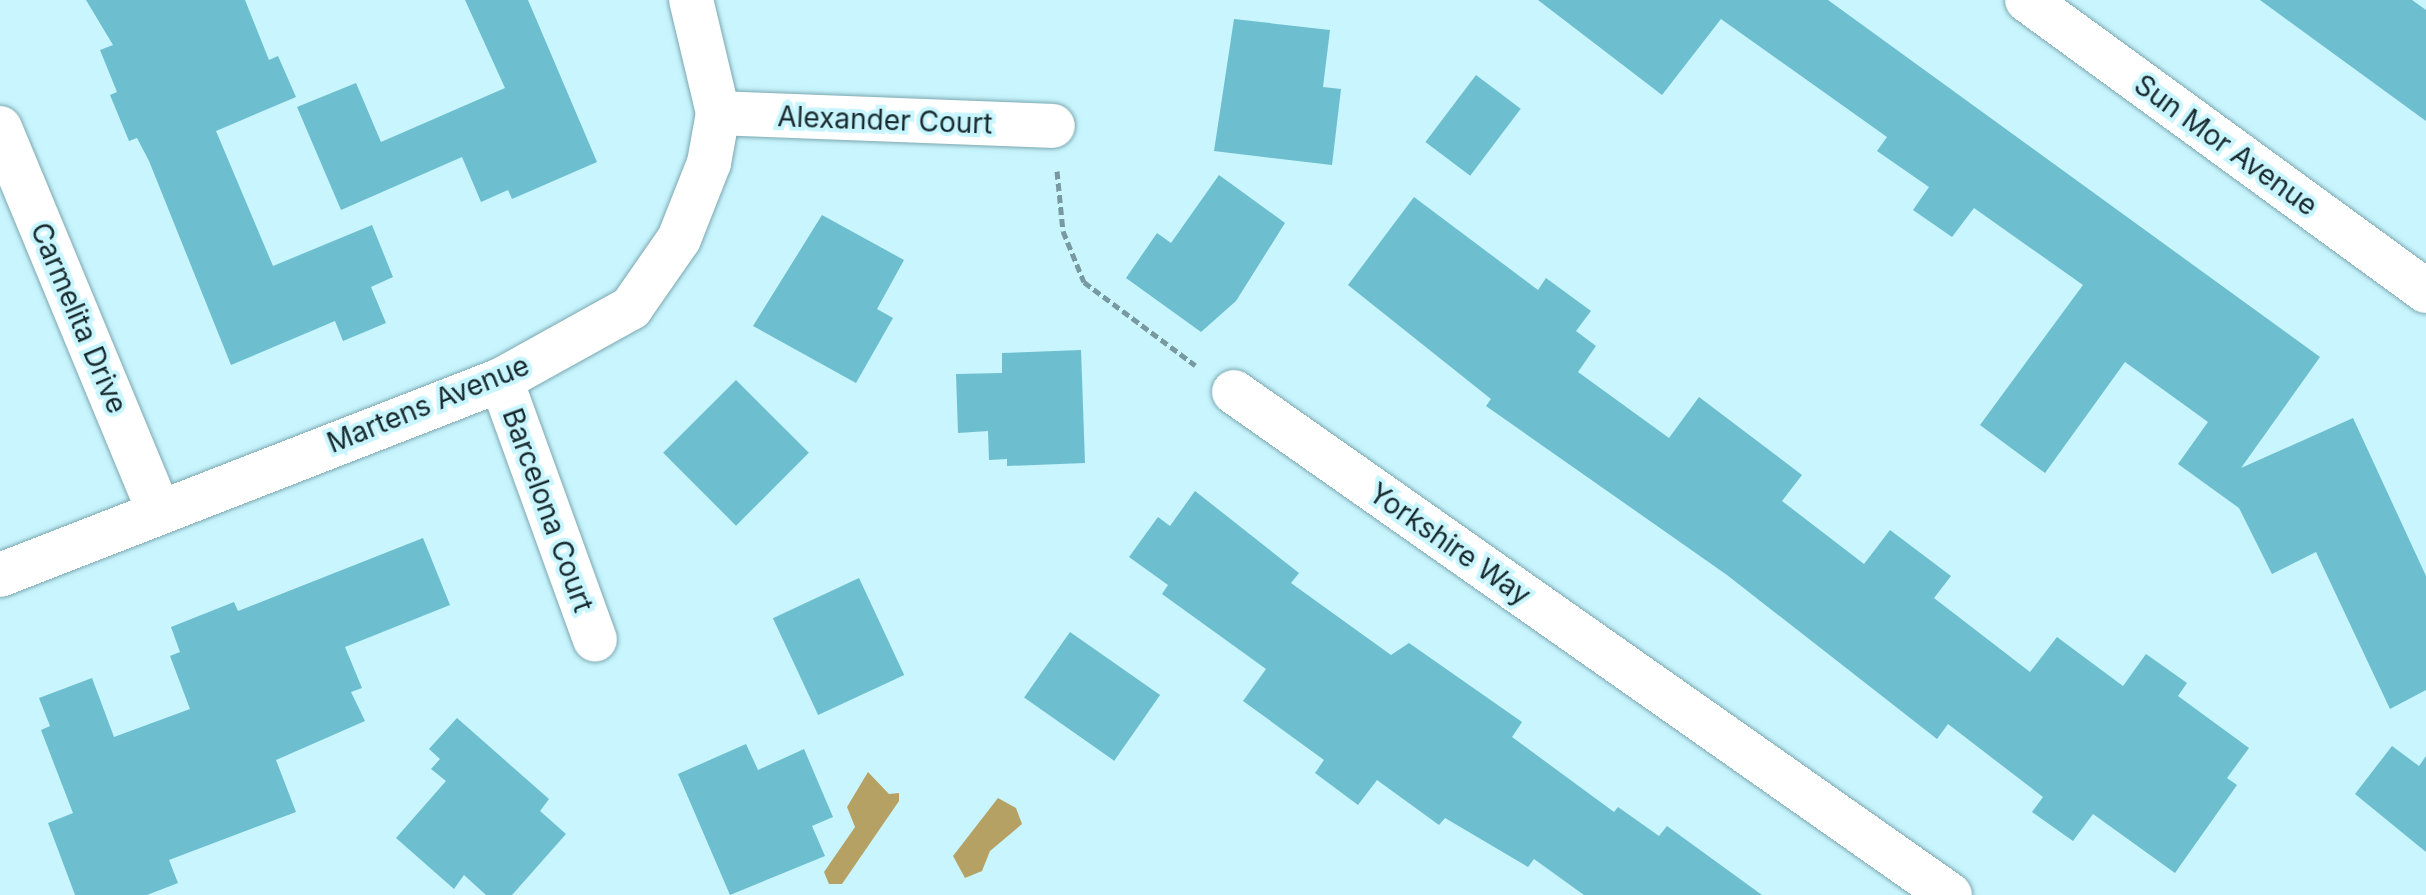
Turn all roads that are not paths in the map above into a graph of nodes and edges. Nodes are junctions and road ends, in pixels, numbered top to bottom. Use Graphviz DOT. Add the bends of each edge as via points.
graph roads {
  1 [pos="691,0"];
  2 [pos="2027,0"];
  3 [pos="718,113"];
  4 [pos="1053,126"];
  5 [pos="0,128"];
  6 [pos="2426,291"];
  7 [pos="501,380"];
  8 [pos="1234,392"];
  9 [pos="158,509"];
  10 [pos="0,575"];
  11 [pos="595,640"];
  12 [pos="1950,895"];
  1 -- 3 [label="street, Martens Avenue"];
  2 -- 6 [label="street, Sun Mor Avenue"];
  3 -- 4 [label="street, Alexander Court"];
  3 -- 7 [label="street, Martens Avenue" via="709,163 679,239 631,308"];
  5 -- 9 [label="street, Carmelita Drive"];
  7 -- 9 [label="street, Martens Avenue"];
  7 -- 11 [label="street, Barcelona Court"];
  8 -- 12 [label="street, Yorkshire Way"];
  9 -- 10 [label="street, Martens Avenue"];
}
